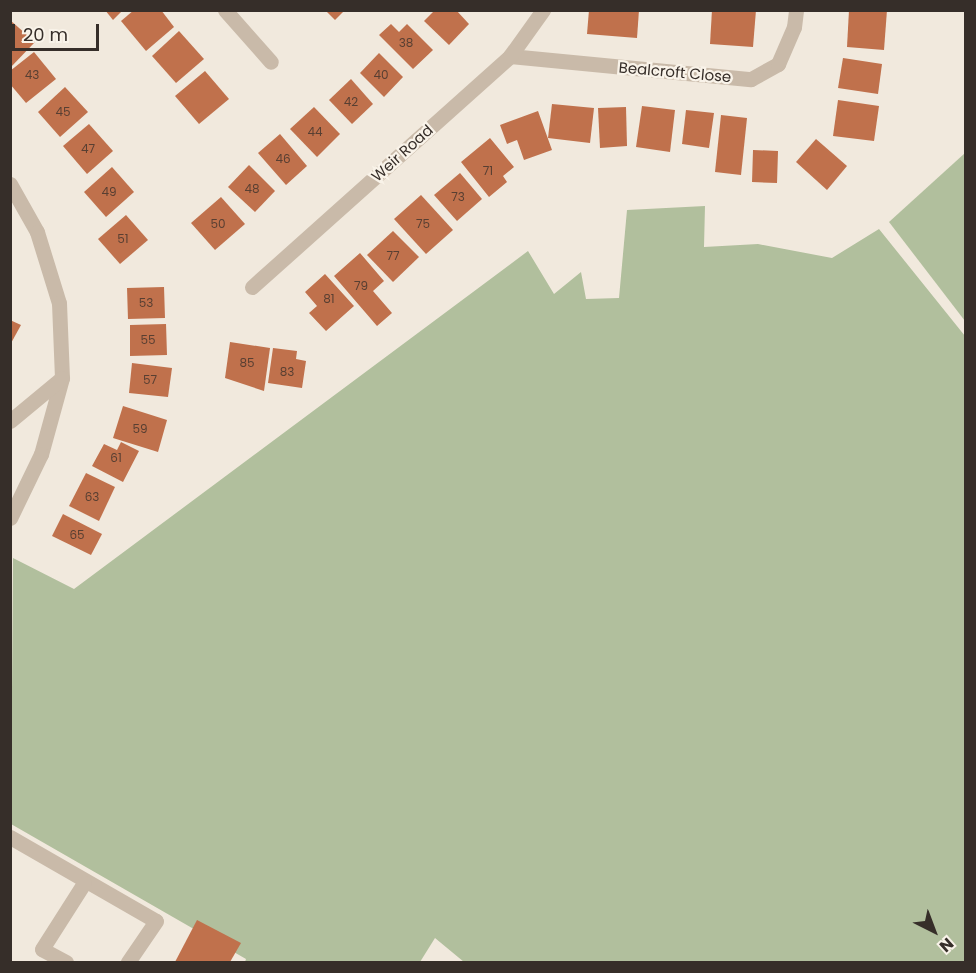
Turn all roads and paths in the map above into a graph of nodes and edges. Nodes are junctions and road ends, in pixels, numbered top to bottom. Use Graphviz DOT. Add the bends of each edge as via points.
graph roads {
  1 [pos="225,10"];
  2 [pos="543,10"];
  3 [pos="795,10"];
  4 [pos="510,56"];
  5 [pos="271,62"];
  6 [pos="10,184"];
  7 [pos="252,287"];
  8 [pos="62,378"];
  9 [pos="10,421"];
  10 [pos="10,518"];
  11 [pos="10,837"];
  12 [pos="84,882"];
  13 [pos="66,963"];
  14 [pos="128,963"];
  1 -- 5 [label="street"];
  2 -- 4 [label="street, Weir Road"];
  3 -- 4 [label="street, Bealcroft Close" via="794,27 778,64 751,79"];
  4 -- 7 [label="street, Weir Road"];
  6 -- 8 [label="street" via="37,232 59,303"];
  8 -- 9 [label="street"];
  8 -- 10 [label="street" via="41,454"];
  11 -- 12 [label="street"];
  12 -- 13 [label="street" via="42,949"];
  12 -- 14 [label="street" via="156,921"];
}
